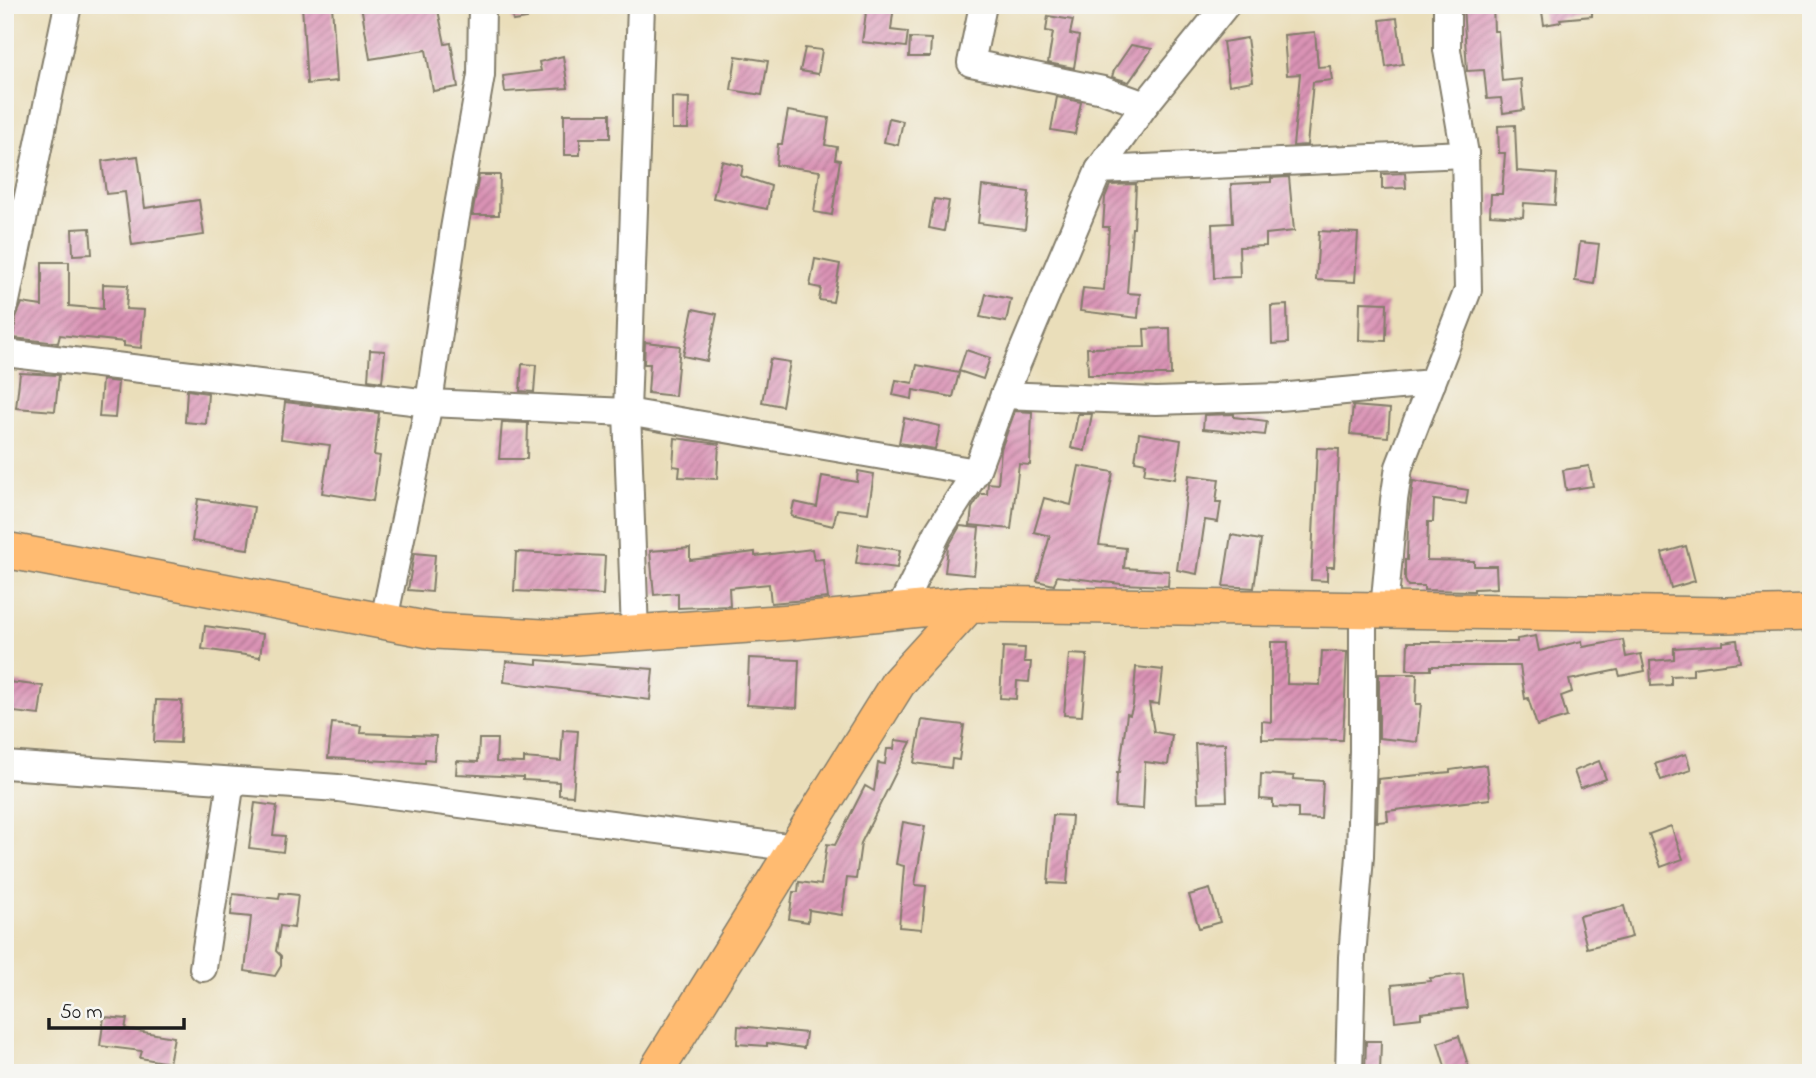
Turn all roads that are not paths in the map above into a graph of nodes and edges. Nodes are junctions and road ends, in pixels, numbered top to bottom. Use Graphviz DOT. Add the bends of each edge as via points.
graph roads {
  1 [pos="68,5"];
  2 [pos="482,5"];
  3 [pos="641,5"];
  4 [pos="983,5"];
  5 [pos="1226,5"];
  6 [pos="1447,5"];
  7 [pos="1145,105"];
  8 [pos="1465,154"];
  9 [pos="1099,170"];
  10 [pos="5,306"];
  11 [pos="5,353"];
  12 [pos="1432,383"];
  13 [pos="1004,394"];
  14 [pos="429,403"];
  15 [pos="627,412"];
  16 [pos="976,472"];
  17 [pos="5,550"];
  18 [pos="970,604"];
  19 [pos="1373,610"];
  20 [pos="899,611"];
  21 [pos="1811,613"];
  22 [pos="384,620"];
  23 [pos="635,633"];
  24 [pos="5,765"];
  25 [pos="231,780"];
  26 [pos="795,848"];
  27 [pos="203,968"];
  28 [pos="655,1073"];
  29 [pos="1349,1073"];
  1 -- 10 [label="street"];
  2 -- 14 [label="street" via="481,75"];
  3 -- 15 [label="street"];
  4 -- 7 [label="street" via="971,63 1102,90"];
  5 -- 7 [label="street"];
  6 -- 8 [label="street" via="1447,50"];
  7 -- 9 [label="street"];
  8 -- 9 [label="street"];
  8 -- 12 [label="street" via="1468,290"];
  9 -- 13 [label="street"];
  11 -- 14 [label="street"];
  12 -- 13 [label="street" via="1279,397 1170,400"];
  12 -- 19 [label="street" via="1399,467"];
  13 -- 16 [label="street"];
  14 -- 15 [label="street"];
  14 -- 22 [label="street"];
  15 -- 16 [label="street"];
  15 -- 23 [label="street"];
  16 -- 20 [label="street" via="939,530"];
  17 -- 22 [label="main road"];
  18 -- 19 [label="main road"];
  18 -- 20 [label="main road"];
  18 -- 26 [label="main road" via="898,683"];
  19 -- 21 [label="main road"];
  19 -- 29 [label="street"];
  20 -- 23 [label="main road"];
  22 -- 23 [label="main road" via="435,631 560,638"];
  24 -- 25 [label="street"];
  25 -- 26 [label="street" via="338,788"];
  25 -- 27 [label="street"];
  26 -- 28 [label="main road"];
}
